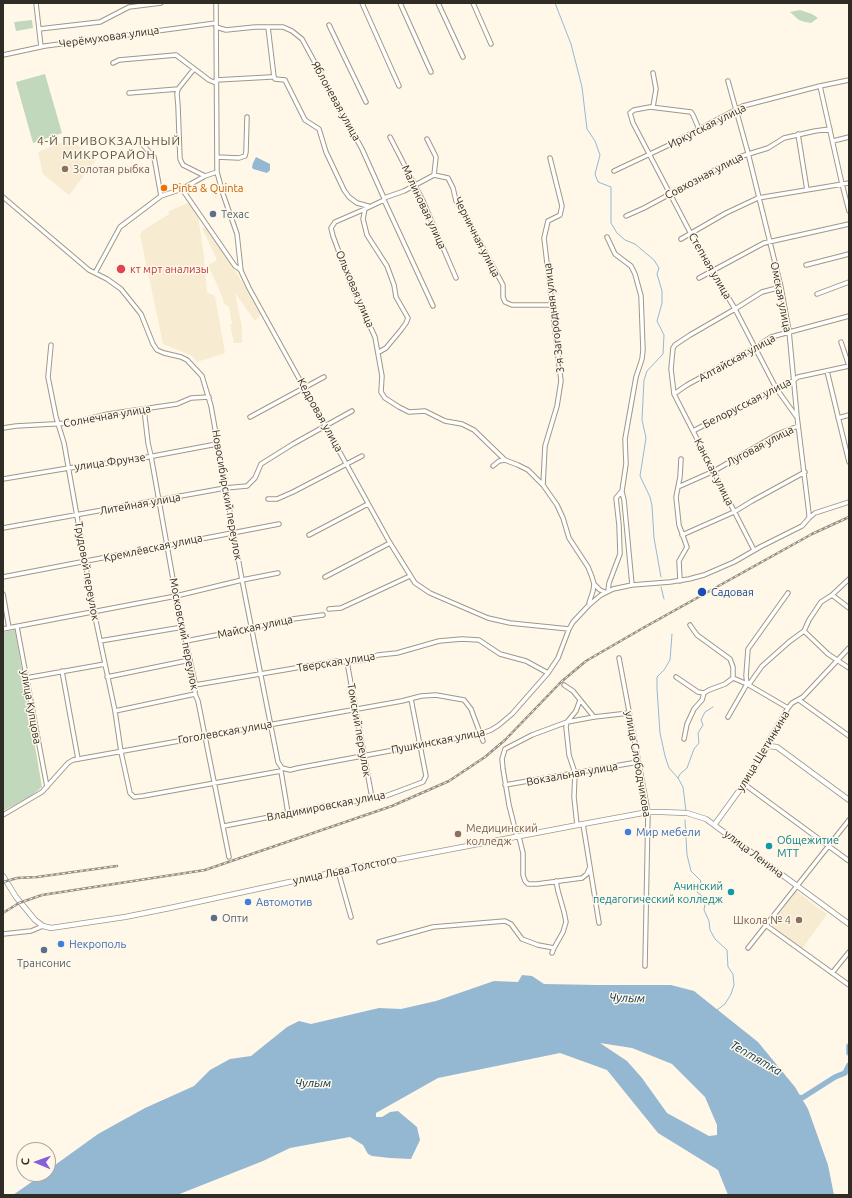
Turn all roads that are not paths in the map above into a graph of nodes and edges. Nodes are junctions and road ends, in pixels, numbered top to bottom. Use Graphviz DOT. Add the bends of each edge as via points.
graph roads {
  1 [pos="36,3"];
  2 [pos="161,3"];
  3 [pos="216,3"];
  4 [pos="362,3"];
  5 [pos="400,3"];
  6 [pos="438,3"];
  7 [pos="473,3"];
  8 [pos="216,25"];
  9 [pos="329,25"];
  10 [pos="268,27"];
  11 [pos="39,29"];
  12 [pos="491,44"];
  13 [pos="41,47"];
  14 [pos="3,55"];
  15 [pos="463,57"];
  16 [pos="113,63"];
  17 [pos="194,69"];
  18 [pos="431,72"];
  19 [pos="653,73"];
  20 [pos="274,77"];
  21 [pos="849,80"];
  22 [pos="728,81"];
  23 [pos="216,82"];
  24 [pos="399,86"];
  25 [pos="820,86"];
  26 [pos="178,89"];
  27 [pos="129,93"];
  28 [pos="366,102"];
  29 [pos="654,107"];
  30 [pos="736,110"];
  31 [pos="247,117"];
  32 [pos="699,129"];
  33 [pos="830,129"];
  34 [pos="798,134"];
  35 [pos="390,137"];
  36 [pos="849,137"];
  37 [pos="428,139"];
  38 [pos="833,141"];
  39 [pos="142,144"];
  40 [pos="748,153"];
  41 [pos="649,154"];
  42 [pos="216,157"];
  43 [pos="550,158"];
  44 [pos="614,171"];
  45 [pos="217,172"];
  46 [pos="434,175"];
  47 [pos="205,176"];
  48 [pos="849,183"];
  49 [pos="842,184"];
  50 [pos="415,185"];
  51 [pos="182,189"];
  52 [pos="807,190"];
  53 [pos="670,194"];
  54 [pos="3,196"];
  55 [pos="161,196"];
  56 [pos="758,198"];
  57 [pos="384,199"];
  58 [pos="367,207"];
  59 [pos="849,211"];
  60 [pos="626,216"];
  61 [pos="849,224"];
  62 [pos="691,234"];
  63 [pos="607,237"];
  64 [pos="681,239"];
  65 [pos="770,242"];
  66 [pos="849,254"];
  67 [pos="806,265"];
  68 [pos="241,271"];
  69 [pos="713,272"];
  70 [pos="94,273"];
  71 [pos="456,278"];
  72 [pos="699,278"];
  73 [pos="849,282"];
  74 [pos="781,287"];
  75 [pos="817,294"];
  76 [pos="552,305"];
  77 [pos="433,306"];
  78 [pos="735,309"];
  79 [pos="849,316"];
  80 [pos="789,331"];
  81 [pos="841,342"];
  82 [pos="51,345"];
  83 [pos="756,348"];
  84 [pos="379,352"];
  85 [pos="849,366"];
  86 [pos="826,372"];
  87 [pos="324,377"];
  88 [pos="794,380"];
  89 [pos="305,388"];
  90 [pos="776,388"];
  91 [pos="674,394"];
  92 [pos="209,397"];
  93 [pos="144,409"];
  94 [pos="352,411"];
  95 [pos="849,415"];
  96 [pos="797,416"];
  97 [pos="250,417"];
  98 [pos="838,418"];
  99 [pos="59,425"];
  100 [pos="326,426"];
  101 [pos="798,426"];
  102 [pos="3,428"];
  103 [pos="693,431"];
  104 [pos="217,444"];
  105 [pos="151,456"];
  106 [pos="362,456"];
  107 [pos="681,459"];
  108 [pos="505,460"];
  109 [pos="849,462"];
  110 [pos="347,465"];
  111 [pos="493,466"];
  112 [pos="69,468"];
  113 [pos="714,471"];
  114 [pos="805,472"];
  115 [pos="3,479"];
  116 [pos="543,485"];
  117 [pos="678,487"];
  118 [pos="225,488"];
  119 [pos="622,492"];
  120 [pos="268,499"];
  121 [pos="159,500"];
  122 [pos="849,502"];
  123 [pos="368,504"];
  124 [pos="734,512"];
  125 [pos="77,515"];
  126 [pos="809,518"];
  127 [pos="278,524"];
  128 [pos="3,528"];
  129 [pos="234,532"];
  130 [pos="309,535"];
  131 [pos="682,535"];
  132 [pos="390,543"];
  133 [pos="167,545"];
  134 [pos="754,550"];
  135 [pos="84,562"];
  136 [pos="278,572"];
  137 [pos="410,576"];
  138 [pos="3,577"];
  139 [pos="325,577"];
  140 [pos="849,579"];
  141 [pos="242,580"];
  142 [pos="680,581"];
  143 [pos="594,584"];
  144 [pos="632,585"];
  145 [pos="607,592"];
  146 [pos="788,593"];
  147 [pos="3,594"];
  148 [pos="832,595"];
  149 [pos="176,596"];
  150 [pos="589,605"];
  151 [pos="849,608"];
  152 [pos="329,609"];
  153 [pos="94,612"];
  154 [pos="323,615"];
  155 [pos="690,625"];
  156 [pos="17,627"];
  157 [pos="183,627"];
  158 [pos="9,628"];
  159 [pos="252,628"];
  160 [pos="3,629"];
  161 [pos="569,629"];
  162 [pos="804,631"];
  163 [pos="100,641"];
  164 [pos="186,641"];
  165 [pos="849,648"];
  166 [pos="619,658"];
  167 [pos="190,660"];
  168 [pos="838,661"];
  169 [pos="347,662"];
  170 [pos="105,664"];
  171 [pos="849,668"];
  172 [pos="62,671"];
  173 [pos="548,673"];
  174 [pos="261,674"];
  175 [pos="107,677"];
  176 [pos="676,677"];
  177 [pos="26,678"];
  178 [pos="733,678"];
  179 [pos="747,684"];
  180 [pos="195,685"];
  181 [pos="564,685"];
  182 [pos="704,693"];
  183 [pos="195,694"];
  184 [pos="411,698"];
  185 [pos="580,700"];
  186 [pos="799,700"];
  187 [pos="355,708"];
  188 [pos="788,708"];
  189 [pos="115,711"];
  190 [pos="629,713"];
  191 [pos="594,717"];
  192 [pos="728,717"];
  193 [pos="567,722"];
  194 [pos="270,724"];
  195 [pos="480,734"];
  196 [pos="204,736"];
  197 [pos="849,736"];
  198 [pos="684,739"];
  199 [pos="483,741"];
  200 [pos="419,745"];
  201 [pos="768,746"];
  202 [pos="122,752"];
  203 [pos="364,755"];
  204 [pos="78,759"];
  205 [pos="638,762"];
  206 [pos="281,769"];
  207 [pos="575,773"];
  208 [pos="215,784"];
  209 [pos="744,784"];
  210 [pos="505,785"];
  211 [pos="47,788"];
  212 [pos="132,796"];
  213 [pos="372,798"];
  214 [pos="849,800"];
  215 [pos="648,812"];
  216 [pos="288,813"];
  217 [pos="3,815"];
  218 [pos="849,820"];
  219 [pos="583,824"];
  220 [pos="715,824"];
  221 [pos="577,825"];
  222 [pos="224,826"];
  223 [pos="518,837"];
  224 [pos="829,847"];
  225 [pos="229,857"];
  226 [pos="849,861"];
  227 [pos="589,869"];
  228 [pos="338,871"];
  229 [pos="3,876"];
  230 [pos="556,881"];
  231 [pos="797,886"];
  232 [pos="351,917"];
  233 [pos="599,923"];
  234 [pos="849,924"];
  235 [pos="43,926"];
  236 [pos="766,926"];
  237 [pos="3,934"];
  238 [pos="379,942"];
  239 [pos="554,948"];
  240 [pos="748,948"];
  241 [pos="849,952"];
  242 [pos="552,953"];
  243 [pos="645,966"];
  244 [pos="832,973"];
  245 [pos="849,985"];
  1 -- 11 [label="street"];
  2 -- 11 [label="street" via="129,7 100,22"];
  3 -- 8 [label="street, Кедровая улица"];
  4 -- 24 [label="street"];
  5 -- 18 [label="street"];
  6 -- 15 [label="street"];
  7 -- 12 [label="street"];
  8 -- 10 [label="street, Черёмуховая улица" via="226,30"];
  8 -- 13 [label="street, Черёмуховая улица"];
  8 -- 23 [label="street, Кедровая улица"];
  9 -- 28 [label="street"];
  10 -- 20 [label="street"];
  10 -- 57 [label="street, Яблоневая улица" via="288,29 304,43 362,149"];
  11 -- 13 [label="street"];
  13 -- 14 [label="street, Черёмуховая улица"];
  16 -- 17 [label="street" via="119,60 174,54"];
  17 -- 23 [label="street"];
  17 -- 26 [label="street"];
  19 -- 29 [label="street" via="656,89"];
  20 -- 23 [label="street"];
  20 -- 58 [label="street" via="287,82 306,120 319,129 326,152 349,197"];
  21 -- 25 [label="street, Иркутская улица"];
  22 -- 30 [label="street, Омская улица"];
  23 -- 42 [label="street, Кедровая улица"];
  25 -- 30 [label="street, Иркутская улица" via="746,105"];
  25 -- 33 [label="street"];
  26 -- 27 [label="street"];
  26 -- 47 [label="street" via="176,100 180,159 182,164"];
  29 -- 32 [label="street" via="691,112"];
  29 -- 41 [label="street, Степная улица" via="645,107 630,113"];
  30 -- 32 [label="street, Иркутская улица"];
  30 -- 40 [label="street, Омская улица"];
  31 -- 42 [label="street" via="245,156"];
  32 -- 41 [label="street, Иркутская улица"];
  33 -- 34 [label="street, Совхозная улица"];
  33 -- 38 [label="street"];
  34 -- 40 [label="street, Совхозная улица" via="784,138 768,148"];
  34 -- 52 [label="street"];
  35 -- 50 [label="street, Малиновая улица"];
  36 -- 38 [label="street"];
  37 -- 46 [label="street" via="436,157"];
  38 -- 49 [label="street"];
  39 -- 55 [label="street" via="154,157"];
  40 -- 53 [label="street, Совхозная улица"];
  40 -- 56 [label="street, Омская улица"];
  41 -- 44 [label="street, Иркутская улица"];
  41 -- 53 [label="street, Степная улица"];
  42 -- 45 [label="street, Кедровая улица"];
  43 -- 76 [label="street, 3-я Загородняя улица" via="562,206 560,215 548,221 544,234"];
  45 -- 47 [label="street"];
  45 -- 68 [label="street, Кедровая улица" via="238,234"];
  46 -- 50 [label="street"];
  46 -- 76 [label="street, Черничная улица" via="448,178 456,201 502,285 505,302 512,305"];
  47 -- 51 [label="street"];
  48 -- 49 [label="street"];
  49 -- 52 [label="street"];
  49 -- 59 [label="street"];
  50 -- 57 [label="street"];
  50 -- 71 [label="street, Малиновая улица"];
  51 -- 55 [label="street"];
  51 -- 68 [label="street"];
  52 -- 56 [label="street"];
  53 -- 60 [label="street, Совхозная улица"];
  53 -- 62 [label="street, Степная улица"];
  54 -- 70 [label="street, Новосибирский переулок"];
  55 -- 70 [label="street" via="120,227"];
  56 -- 62 [label="street"];
  56 -- 65 [label="street, Омская улица"];
  57 -- 58 [label="street"];
  57 -- 77 [label="street, Яблоневая улица"];
  58 -- 84 [label="street" via="363,219 367,235 388,266 396,297 408,318 386,348"];
  58 -- 84 [label="street, Ольховая улица" via="335,222 331,228"];
  61 -- 65 [label="street"];
  62 -- 64 [label="street"];
  62 -- 69 [label="street, Степная улица"];
  63 -- 119 [label="street" via="615,254 633,268 641,296 643,355 636,378 625,439 626,464"];
  65 -- 69 [label="street" via="758,246"];
  65 -- 74 [label="street, Омская улица"];
  66 -- 67 [label="street"];
  68 -- 89 [label="street, Кедровая улица"];
  69 -- 72 [label="street"];
  69 -- 78 [label="street, Степная улица"];
  70 -- 92 [label="street, Новосибирский переулок" via="111,281 127,296 141,314 157,350 184,358 196,368 204,380"];
  73 -- 75 [label="street"];
  74 -- 78 [label="street" via="765,290"];
  74 -- 80 [label="street, Омская улица"];
  76 -- 116 [label="street, 3-я Загородняя улица" via="561,385 545,446"];
  78 -- 83 [label="street, Степная улица"];
  78 -- 91 [label="street" via="674,346 671,369"];
  79 -- 80 [label="street, Алтайская улица"];
  80 -- 83 [label="street, Алтайская улица" via="771,337"];
  80 -- 88 [label="street, Омская улица"];
  81 -- 85 [label="street"];
  82 -- 99 [label="street, Трудовой переулок" via="48,375"];
  83 -- 90 [label="street, Степная улица"];
  83 -- 91 [label="street, Алтайская улица"];
  84 -- 108 [label="street, Ольховая улица" via="381,392 385,398 409,412 425,411 474,430"];
  85 -- 86 [label="street, Белорусская улица"];
  86 -- 88 [label="street, Белорусская улица"];
  86 -- 98 [label="street"];
  87 -- 89 [label="street"];
  88 -- 90 [label="street, Белорусская улица"];
  88 -- 96 [label="street, Омская улица"];
  89 -- 97 [label="street"];
  89 -- 100 [label="street, Кедровая улица"];
  90 -- 96 [label="street, Степная улица"];
  90 -- 103 [label="street, Белорусская улица"];
  91 -- 103 [label="street, Канская улица"];
  92 -- 93 [label="street, Солнечная улица" via="192,398 180,403"];
  92 -- 104 [label="street, Новосибирский переулок"];
  93 -- 99 [label="street, Солнечная улица"];
  93 -- 105 [label="street, Московский переулок"];
  94 -- 100 [label="street"];
  95 -- 98 [label="street"];
  96 -- 101 [label="street, Омская улица"];
  98 -- 109 [label="street"];
  99 -- 102 [label="street, Солнечная улица"];
  99 -- 112 [label="street, Трудовой переулок"];
  100 -- 110 [label="street, Кедровая улица"];
  100 -- 118 [label="street, Литейная улица" via="261,464 253,482 245,487"];
  101 -- 113 [label="street, Луговая улица" via="778,434"];
  101 -- 114 [label="street, Омская улица"];
  103 -- 113 [label="street, Канская улица"];
  104 -- 105 [label="street, улица Фрунзе"];
  104 -- 118 [label="street, Новосибирский переулок"];
  105 -- 112 [label="street, улица Фрунзе"];
  105 -- 121 [label="street, Московский переулок"];
  106 -- 110 [label="street"];
  107 -- 117 [label="street"];
  108 -- 111 [label="street"];
  108 -- 116 [label="street" via="528,470"];
  110 -- 120 [label="street" via="293,492 276,499"];
  110 -- 123 [label="street, Кедровая улица"];
  112 -- 115 [label="street, улица Фрунзе"];
  112 -- 125 [label="street, Трудовой переулок"];
  113 -- 117 [label="street, Луговая улица"];
  113 -- 124 [label="street, Канская улица"];
  114 -- 124 [label="street"];
  114 -- 126 [label="street, Омская улица"];
  116 -- 143 [label="street" via="561,513 569,538 588,567"];
  117 -- 131 [label="street" via="676,495"];
  118 -- 121 [label="street, Литейная улица"];
  118 -- 129 [label="street, Новосибирский переулок"];
  119 -- 144 [label="street"];
  119 -- 145 [label="street" via="616,498 620,554"];
  121 -- 125 [label="street, Литейная улица"];
  121 -- 133 [label="street, Московский переулок"];
  122 -- 126 [label="street" via="818,512"];
  123 -- 130 [label="street"];
  123 -- 132 [label="street, Кедровая улица"];
  124 -- 131 [label="street"];
  124 -- 134 [label="street, Канская улица"];
  125 -- 128 [label="street, Литейная улица"];
  125 -- 135 [label="street, Трудовой переулок"];
  126 -- 134 [label="street" via="802,526"];
  127 -- 129 [label="street, Кремлёвская улица"];
  129 -- 133 [label="street, Кремлёвская улица"];
  129 -- 141 [label="street, Новосибирский переулок"];
  131 -- 142 [label="street" via="687,547 679,561"];
  132 -- 137 [label="street, Кедровая улица"];
  132 -- 139 [label="street"];
  133 -- 135 [label="street, Кремлёвская улица"];
  133 -- 149 [label="street, Московский переулок"];
  134 -- 142 [label="street" via="704,575"];
  135 -- 138 [label="street, Кремлёвская улица"];
  135 -- 153 [label="street, Трудовой переулок"];
  136 -- 141 [label="street"];
  137 -- 152 [label="street" via="341,608"];
  137 -- 161 [label="street, Кедровая улица" via="417,585 430,593 488,618 514,624"];
  140 -- 148 [label="street"];
  141 -- 149 [label="street"];
  141 -- 159 [label="street, Новосибирский переулок"];
  142 -- 144 [label="street"];
  143 -- 145 [label="street"];
  143 -- 150 [label="street"];
  144 -- 145 [label="street"];
  145 -- 150 [label="street, Пушкинская улица"];
  146 -- 179 [label="street" via="748,649"];
  147 -- 158 [label="street"];
  148 -- 151 [label="street"];
  148 -- 162 [label="street" via="821,602"];
  149 -- 153 [label="street"];
  149 -- 157 [label="street, Московский переулок"];
  150 -- 161 [label="street, Пушкинская улица"];
  153 -- 156 [label="street"];
  153 -- 163 [label="street, Трудовой переулок"];
  154 -- 159 [label="street, Майская улица"];
  155 -- 178 [label="street" via="697,635 730,659"];
  156 -- 158 [label="street"];
  156 -- 177 [label="street, улица Купцова"];
  157 -- 163 [label="street"];
  157 -- 164 [label="street, Московский переулок"];
  158 -- 160 [label="street"];
  159 -- 164 [label="street, Майская улица"];
  159 -- 174 [label="street, Новосибирский переулок"];
  161 -- 173 [label="street, Пушкинская улица" via="558,658"];
  162 -- 168 [label="street"];
  162 -- 179 [label="street" via="762,666"];
  163 -- 170 [label="street, Трудовой переулок"];
  164 -- 167 [label="street, Московский переулок"];
  165 -- 168 [label="street, улица Щетинкина"];
  166 -- 190 [label="street, улица Слободчикова"];
  167 -- 175 [label="street"];
  167 -- 180 [label="street, Московский переулок"];
  168 -- 171 [label="street"];
  168 -- 186 [label="street, улица Щетинкина"];
  169 -- 173 [label="street, Тверская улица" via="439,642 477,639 500,654 526,661"];
  169 -- 174 [label="street, Тверская улица" via="337,661"];
  169 -- 187 [label="street, Томский переулок"];
  170 -- 172 [label="street"];
  170 -- 175 [label="street, Трудовой переулок"];
  172 -- 177 [label="street"];
  172 -- 204 [label="street"];
  173 -- 195 [label="street, Пушкинская улица" via="506,720 494,729"];
  174 -- 180 [label="street, Тверская улица"];
  174 -- 194 [label="street, Новосибирский переулок"];
  175 -- 189 [label="street, Трудовой переулок"];
  176 -- 182 [label="street" via="698,692"];
  177 -- 211 [label="street, улица Купцова"];
  178 -- 179 [label="street"];
  178 -- 182 [label="street"];
  179 -- 188 [label="street"];
  179 -- 192 [label="street"];
  180 -- 183 [label="street, Московский переулок"];
  181 -- 185 [label="street"];
  182 -- 198 [label="street" via="687,724"];
  183 -- 189 [label="street"];
  183 -- 196 [label="street, Московский переулок"];
  184 -- 187 [label="street, Гоголевская улица"];
  184 -- 195 [label="street, Гоголевская улица" via="432,695 466,701"];
  184 -- 200 [label="street"];
  185 -- 191 [label="street"];
  185 -- 193 [label="street" via="576,711"];
  186 -- 188 [label="street, улица Щетинкина"];
  186 -- 197 [label="street"];
  187 -- 194 [label="street, Гоголевская улица"];
  187 -- 203 [label="street, Томский переулок"];
  188 -- 201 [label="street, улица Щетинкина"];
  189 -- 202 [label="street, Трудовой переулок"];
  190 -- 191 [label="street"];
  190 -- 205 [label="street, улица Слободчикова"];
  191 -- 193 [label="street"];
  193 -- 207 [label="street" via="568,746"];
  193 -- 210 [label="street" via="506,748 502,759"];
  194 -- 196 [label="street, Гоголевская улица"];
  194 -- 206 [label="street, Новосибирский переулок"];
  195 -- 199 [label="street"];
  195 -- 200 [label="street, Пушкинская улица"];
  196 -- 202 [label="street, Гоголевская улица"];
  196 -- 208 [label="street, Московский переулок"];
  200 -- 203 [label="street, Пушкинская улица"];
  200 -- 213 [label="street, Владимировская улица" via="425,779 423,782 386,796"];
  201 -- 209 [label="main road, улица Щетинкина"];
  201 -- 214 [label="main road" via="777,747"];
  202 -- 204 [label="street, Гоголевская улица"];
  202 -- 212 [label="street, Трудовой переулок"];
  203 -- 206 [label="street, Пушкинская улица" via="290,770"];
  203 -- 213 [label="street, Томский переулок"];
  204 -- 211 [label="street, Гоголевская улица" via="68,763"];
  205 -- 207 [label="street, Вокзальная улица"];
  205 -- 215 [label="street, улица Слободчикова"];
  206 -- 208 [label="street, Пушкинская улица"];
  206 -- 216 [label="street, Новосибирский переулок"];
  207 -- 210 [label="street, Вокзальная улица"];
  207 -- 221 [label="street"];
  208 -- 212 [label="street, Пушкинская улица"];
  208 -- 222 [label="street, Московский переулок"];
  209 -- 220 [label="main road, улица Щетинкина"];
  209 -- 224 [label="street"];
  210 -- 223 [label="street"];
  211 -- 217 [label="street, Гоголевская улица"];
  213 -- 216 [label="street, Владимировская улица"];
  215 -- 219 [label="main road, улица Льва Толстого"];
  215 -- 220 [label="main road, улица Ленина" via="687,813"];
  215 -- 243 [label="street, улица Слободчикова"];
  216 -- 222 [label="street, Владимировская улица"];
  218 -- 224 [label="street"];
  219 -- 221 [label="main road, улица Льва Толстого"];
  219 -- 227 [label="street"];
  220 -- 231 [label="main road, улица Ленина"];
  221 -- 223 [label="main road, улица Льва Толстого"];
  222 -- 225 [label="street, Московский переулок"];
  223 -- 228 [label="main road, улица Льва Толстого"];
  223 -- 230 [label="street" via="523,853 525,881 532,884"];
  224 -- 226 [label="street"];
  224 -- 231 [label="street"];
  227 -- 230 [label="street" via="588,874 582,878"];
  227 -- 233 [label="street"];
  228 -- 232 [label="street"];
  228 -- 235 [label="main road, улица Льва Толстого" via="125,917 51,928"];
  229 -- 235 [label="main road" via="34,920"];
  230 -- 239 [label="street" via="566,922"];
  231 -- 234 [label="main road, улица Ленина"];
  231 -- 236 [label="street"];
  235 -- 237 [label="street" via="31,931"];
  236 -- 240 [label="street"];
  236 -- 244 [label="street"];
  238 -- 239 [label="street" via="433,927 505,922 511,924 522,939"];
  239 -- 242 [label="street"];
  241 -- 244 [label="street"];
  244 -- 245 [label="street"];
}
